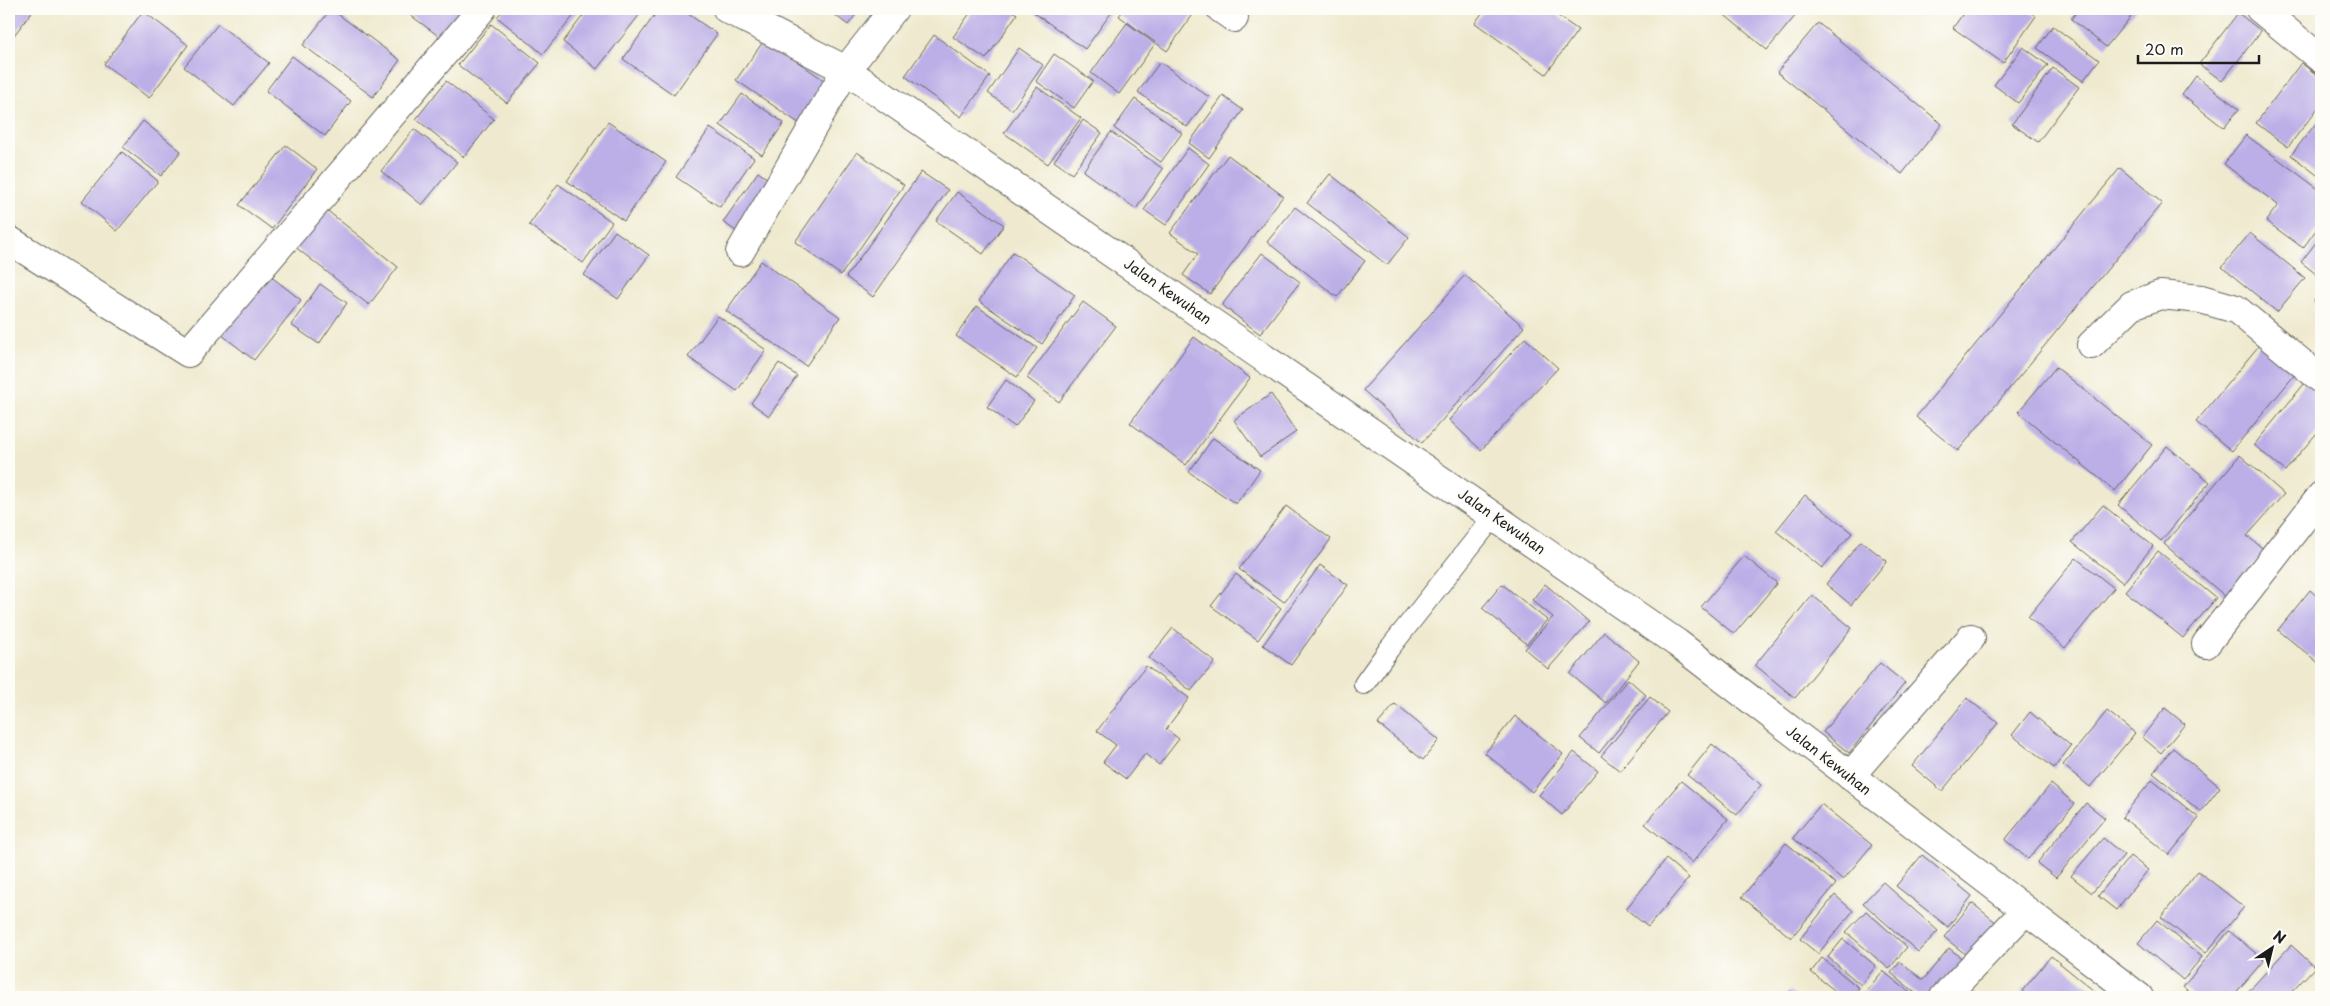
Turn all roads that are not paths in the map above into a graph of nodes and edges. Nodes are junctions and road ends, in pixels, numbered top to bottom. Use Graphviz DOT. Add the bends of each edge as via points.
graph roads {
  1 [pos="482,9"];
  2 [pos="727,9"];
  3 [pos="894,9"];
  4 [pos="2260,9"];
  5 [pos="2321,59"];
  6 [pos="846,70"];
  7 [pos="9,240"];
  8 [pos="740,252"];
  9 [pos="2091,345"];
  10 [pos="2321,379"];
  11 [pos="2321,496"];
  12 [pos="1494,516"];
  13 [pos="1971,638"];
  14 [pos="2206,644"];
  15 [pos="1364,684"];
  16 [pos="1850,776"];
  17 [pos="2025,912"];
  18 [pos="1944,997"];
  19 [pos="2139,997"];
  1 -- 7 [label="street" via="188,353"];
  2 -- 6 [label="street, Jalan Kewuhan"];
  3 -- 6 [label="street"];
  4 -- 5 [label="street"];
  6 -- 8 [label="street"];
  6 -- 12 [label="street, Jalan Kewuhan"];
  9 -- 10 [label="street" via="2132,305 2160,296 2201,299 2236,309"];
  11 -- 14 [label="street"];
  12 -- 15 [label="lane"];
  12 -- 16 [label="street, Jalan Kewuhan" via="1677,643"];
  13 -- 16 [label="street"];
  16 -- 17 [label="street, Jalan Kewuhan"];
  17 -- 18 [label="street"];
  17 -- 19 [label="street, Jalan Kewuhan"];
}
